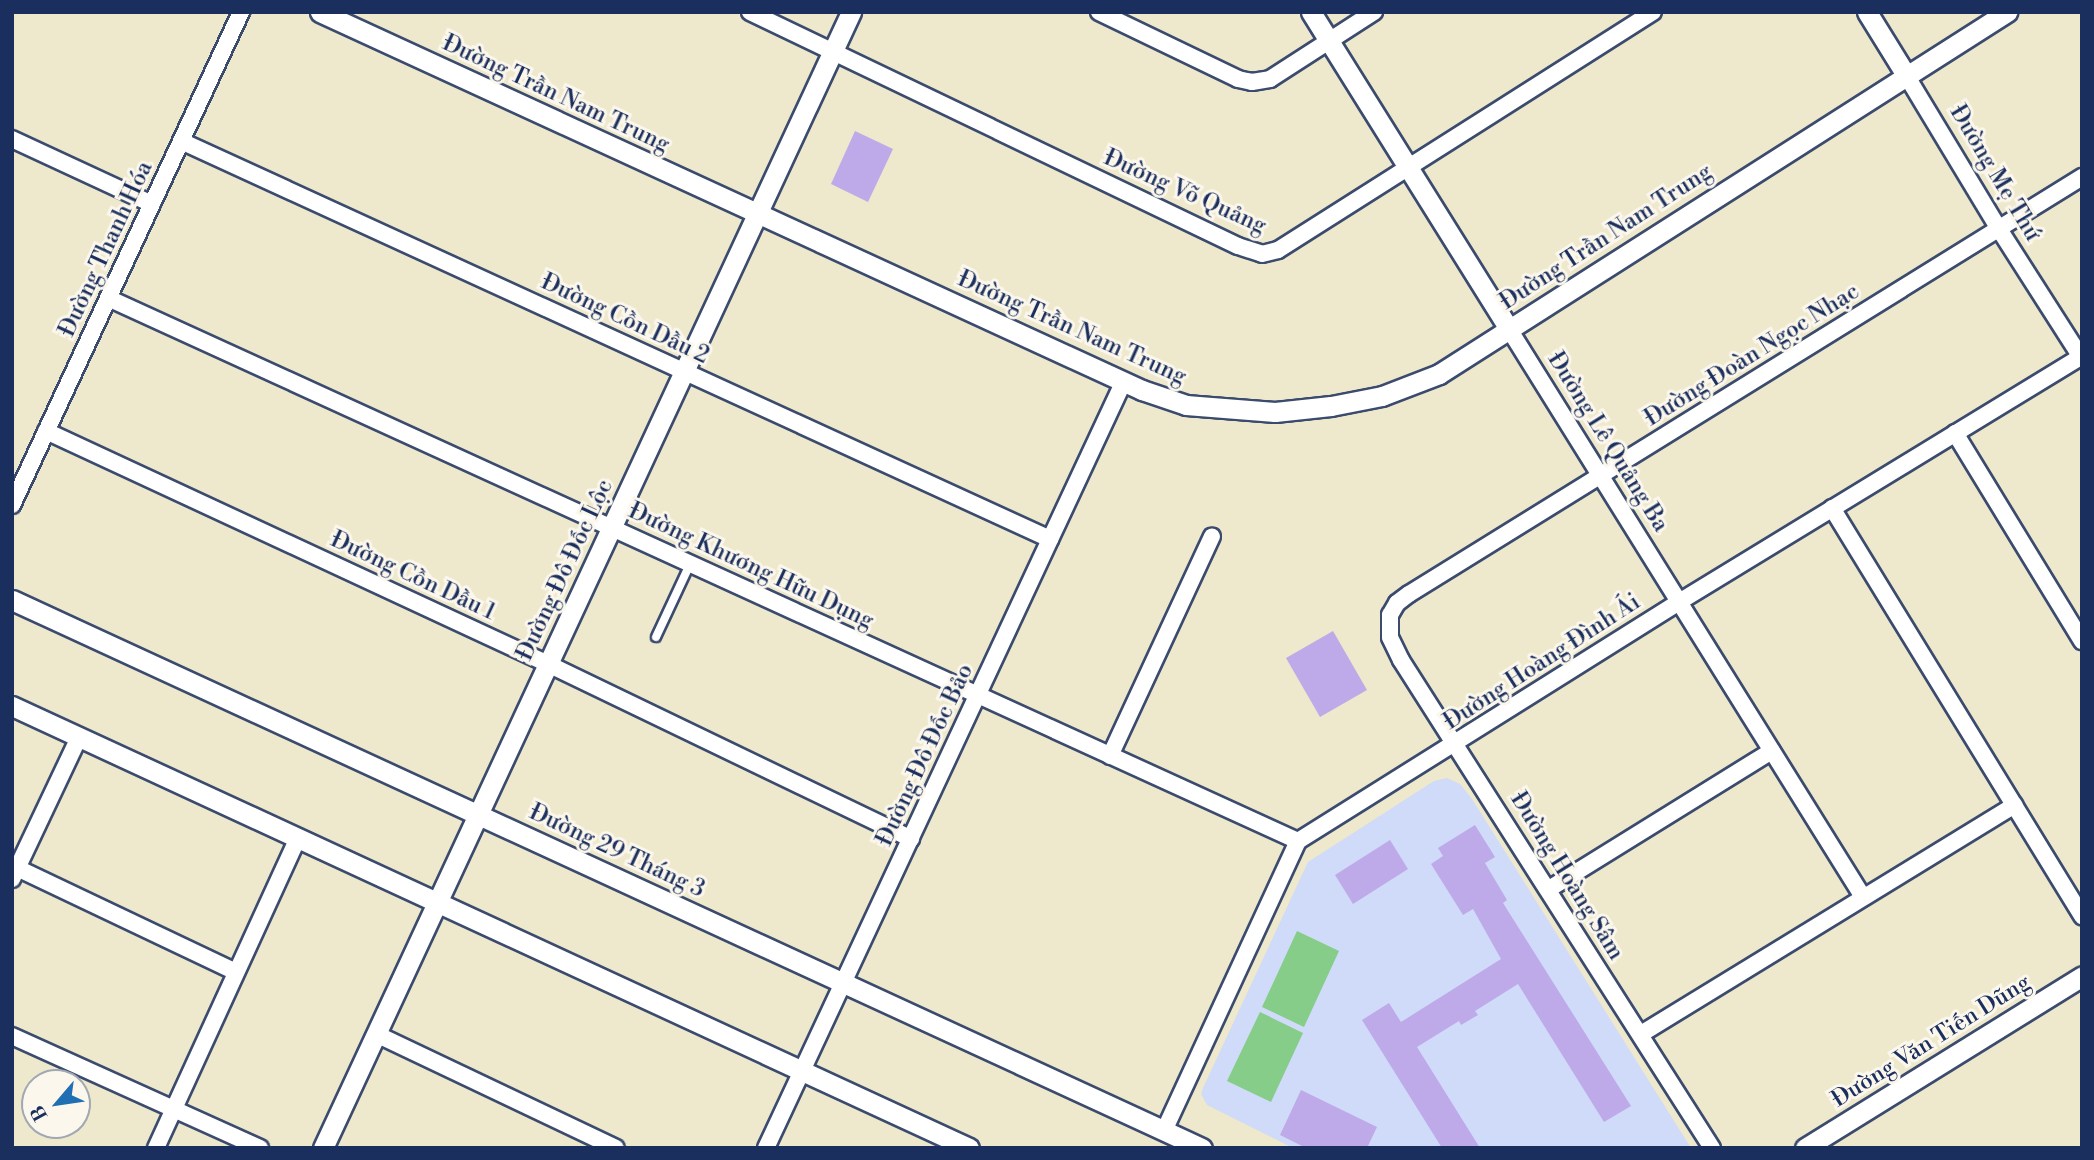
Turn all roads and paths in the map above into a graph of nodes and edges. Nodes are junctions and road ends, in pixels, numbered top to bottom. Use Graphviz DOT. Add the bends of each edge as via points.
graph roads {
  1 [pos="241,12"];
  2 [pos="320,12"];
  3 [pos="750,12"];
  4 [pos="851,12"];
  5 [pos="1099,12"];
  6 [pos="1311,12"];
  7 [pos="1374,12"];
  8 [pos="1653,12"];
  9 [pos="1867,12"];
  10 [pos="2007,12"];
  11 [pos="1328,40"];
  12 [pos="834,51"];
  13 [pos="1906,75"];
  14 [pos="12,139"];
  15 [pos="181,141"];
  16 [pos="1408,167"];
  17 [pos="2082,177"];
  18 [pos="152,204"];
  19 [pos="757,214"];
  20 [pos="1999,229"];
  21 [pos="108,298"];
  22 [pos="1509,329"];
  23 [pos="2081,357"];
  24 [pos="684,371"];
  25 [pos="1124,381"];
  26 [pos="46,431"];
  27 [pos="1955,433"];
  28 [pos="1600,476"];
  29 [pos="12,505"];
  30 [pos="1832,508"];
  31 [pos="612,527"];
  32 [pos="1212,536"];
  33 [pos="1050,539"];
  34 [pos="690,564"];
  35 [pos="12,600"];
  36 [pos="1679,602"];
  37 [pos="1388,627"];
  38 [pos="656,637"];
  39 [pos="2082,641"];
  40 [pos="548,664"];
  41 [pos="977,696"];
  42 [pos="12,706"];
  43 [pos="79,737"];
  44 [pos="1456,744"];
  45 [pos="1772,751"];
  46 [pos="1110,756"];
  47 [pos="2014,805"];
  48 [pos="478,814"];
  49 [pos="298,838"];
  50 [pos="911,839"];
  51 [pos="1298,841"];
  52 [pos="15,873"];
  53 [pos="1549,889"];
  54 [pos="1863,897"];
  55 [pos="437,902"];
  56 [pos="2082,916"];
  57 [pos="236,972"];
  58 [pos="2082,976"];
  59 [pos="844,983"];
  60 [pos="1641,1034"];
  61 [pos="378,1035"];
  62 [pos="12,1036"];
  63 [pos="802,1070"];
  64 [pos="174,1109"];
  65 [pos="1164,1130"];
  66 [pos="939,1142"];
  67 [pos="156,1148"];
  68 [pos="260,1148"];
  69 [pos="323,1148"];
  70 [pos="616,1148"];
  71 [pos="766,1148"];
  72 [pos="970,1148"];
  73 [pos="1202,1148"];
  74 [pos="1712,1148"];
  75 [pos="1805,1148"];
  1 -- 15 [label="street, Đường Thanh Hóa"];
  2 -- 19 [label="street, Đường Trần Nam Trung"];
  3 -- 12 [label="street, Đường Võ Quảng"];
  4 -- 12 [label="street, Đường Đô Đốc Lộc"];
  5 -- 11 [label="street" via="1237,79 1252,82 1270,79"];
  6 -- 11 [label="street, Đường Lê Quảng Ba"];
  7 -- 11 [label="street"];
  8 -- 16 [label="street, Đường Võ Quảng"];
  9 -- 13 [label="street, Đường Mẹ Thứ"];
  10 -- 13 [label="street, Đường Trần Nam Trung"];
  11 -- 16 [label="street, Đường Lê Quảng Ba"];
  12 -- 16 [label="street, Đường Võ Quảng" via="1262,254 1278,250"];
  12 -- 19 [label="street, Đường Đô Đốc Lộc"];
  13 -- 20 [label="street, Đường Mẹ Thứ"];
  13 -- 22 [label="street, Đường Trần Nam Trung"];
  14 -- 18 [label="street"];
  15 -- 18 [label="street, Đường Thanh Hóa"];
  15 -- 24 [label="street, Đường Cồn Dầu 2"];
  16 -- 22 [label="street, Đường Lê Quảng Ba"];
  17 -- 20 [label="street, Đường Đoàn Ngọc Nhạc"];
  18 -- 21 [label="street, Đường Thanh Hóa"];
  19 -- 24 [label="street, Đường Đô Đốc Lộc"];
  19 -- 25 [label="street, Đường Trần Nam Trung"];
  20 -- 23 [label="street, Đường Mẹ Thứ"];
  20 -- 28 [label="street, Đường Đoàn Ngọc Nhạc"];
  21 -- 26 [label="street, Đường Thanh Hóa"];
  21 -- 31 [label="street, Đường Khương Hữu Dụng"];
  22 -- 25 [label="street, Đường Trần Nam Trung" via="1439,374 1382,396 1331,406 1275,412 1186,405"];
  22 -- 28 [label="street, Đường Lê Quảng Ba"];
  23 -- 27 [label="street, Đường Hoàng Đình Ái"];
  24 -- 31 [label="street, Đường Đô Đốc Lộc"];
  24 -- 33 [label="street, Đường Cồn Dầu 2"];
  25 -- 33 [label="street, Đường Đô Đốc Bảo"];
  26 -- 29 [label="street, Đường Thanh Hóa"];
  26 -- 40 [label="street, Đường Cồn Dầu 1"];
  27 -- 30 [label="street, Đường Hoàng Đình Ái"];
  27 -- 39 [label="street"];
  28 -- 36 [label="street, Đường Lê Quảng Ba"];
  28 -- 37 [label="street, Đường Đoàn Ngọc Nhạc" via="1409,594 1397,603"];
  30 -- 36 [label="street, Đường Hoàng Đình Ái"];
  30 -- 47 [label="street"];
  31 -- 34 [label="street, Đường Khương Hữu Dụng"];
  31 -- 40 [label="street, Đường Đô Đốc Lộc"];
  32 -- 46 [label="street"];
  33 -- 41 [label="street, Đường Đô Đốc Bảo"];
  34 -- 38 [label="lane"];
  34 -- 41 [label="street, Đường Khương Hữu Dụng"];
  35 -- 48 [label="street, Đường 29 Tháng 3"];
  36 -- 44 [label="street, Đường Hoàng Đình Ái"];
  36 -- 45 [label="street, Đường Lê Quảng Ba"];
  37 -- 44 [label="street, Đường Hoàng Sâm" via="1401,660"];
  40 -- 48 [label="street, Đường Đô Đốc Lộc"];
  40 -- 50 [label="street, Đường Cồn Dầu 1"];
  41 -- 46 [label="street, Đường Khương Hữu Dụng"];
  41 -- 50 [label="street, Đường Đô Đốc Bảo"];
  42 -- 43 [label="street"];
  43 -- 49 [label="street"];
  43 -- 52 [label="street"];
  44 -- 51 [label="street, Đường Hoàng Đình Ái"];
  44 -- 53 [label="street, Đường Hoàng Sâm"];
  45 -- 53 [label="street"];
  45 -- 54 [label="street, Đường Lê Quảng Ba"];
  46 -- 51 [label="street, Đường Khương Hữu Dụng"];
  47 -- 54 [label="street"];
  47 -- 56 [label="street"];
  48 -- 55 [label="street, Đường Đô Đốc Lộc"];
  48 -- 59 [label="street, Đường 29 Tháng 3"];
  49 -- 55 [label="street"];
  49 -- 57 [label="street"];
  50 -- 59 [label="street, Đường Đô Đốc Bảo"];
  51 -- 65 [label="street"];
  52 -- 57 [label="street"];
  53 -- 60 [label="street, Đường Hoàng Sâm"];
  54 -- 60 [label="street"];
  55 -- 61 [label="street, Đường Đô Đốc Lộc"];
  55 -- 63 [label="street"];
  57 -- 64 [label="street"];
  58 -- 75 [label="street, Đường Văn Tiến Dũng"];
  59 -- 63 [label="street, Đường Đô Đốc Bảo"];
  59 -- 65 [label="street, Đường 29 Tháng 3"];
  60 -- 74 [label="street, Đường Hoàng Sâm"];
  61 -- 69 [label="street, Đường Đô Đốc Lộc"];
  61 -- 70 [label="street"];
  62 -- 64 [label="street"];
  63 -- 66 [label="street"];
  63 -- 71 [label="street, Đường Đô Đốc Bảo"];
  64 -- 67 [label="street"];
  64 -- 68 [label="street"];
  65 -- 73 [label="street, Đường 29 Tháng 3"];
  66 -- 72 [label="street"];
}
